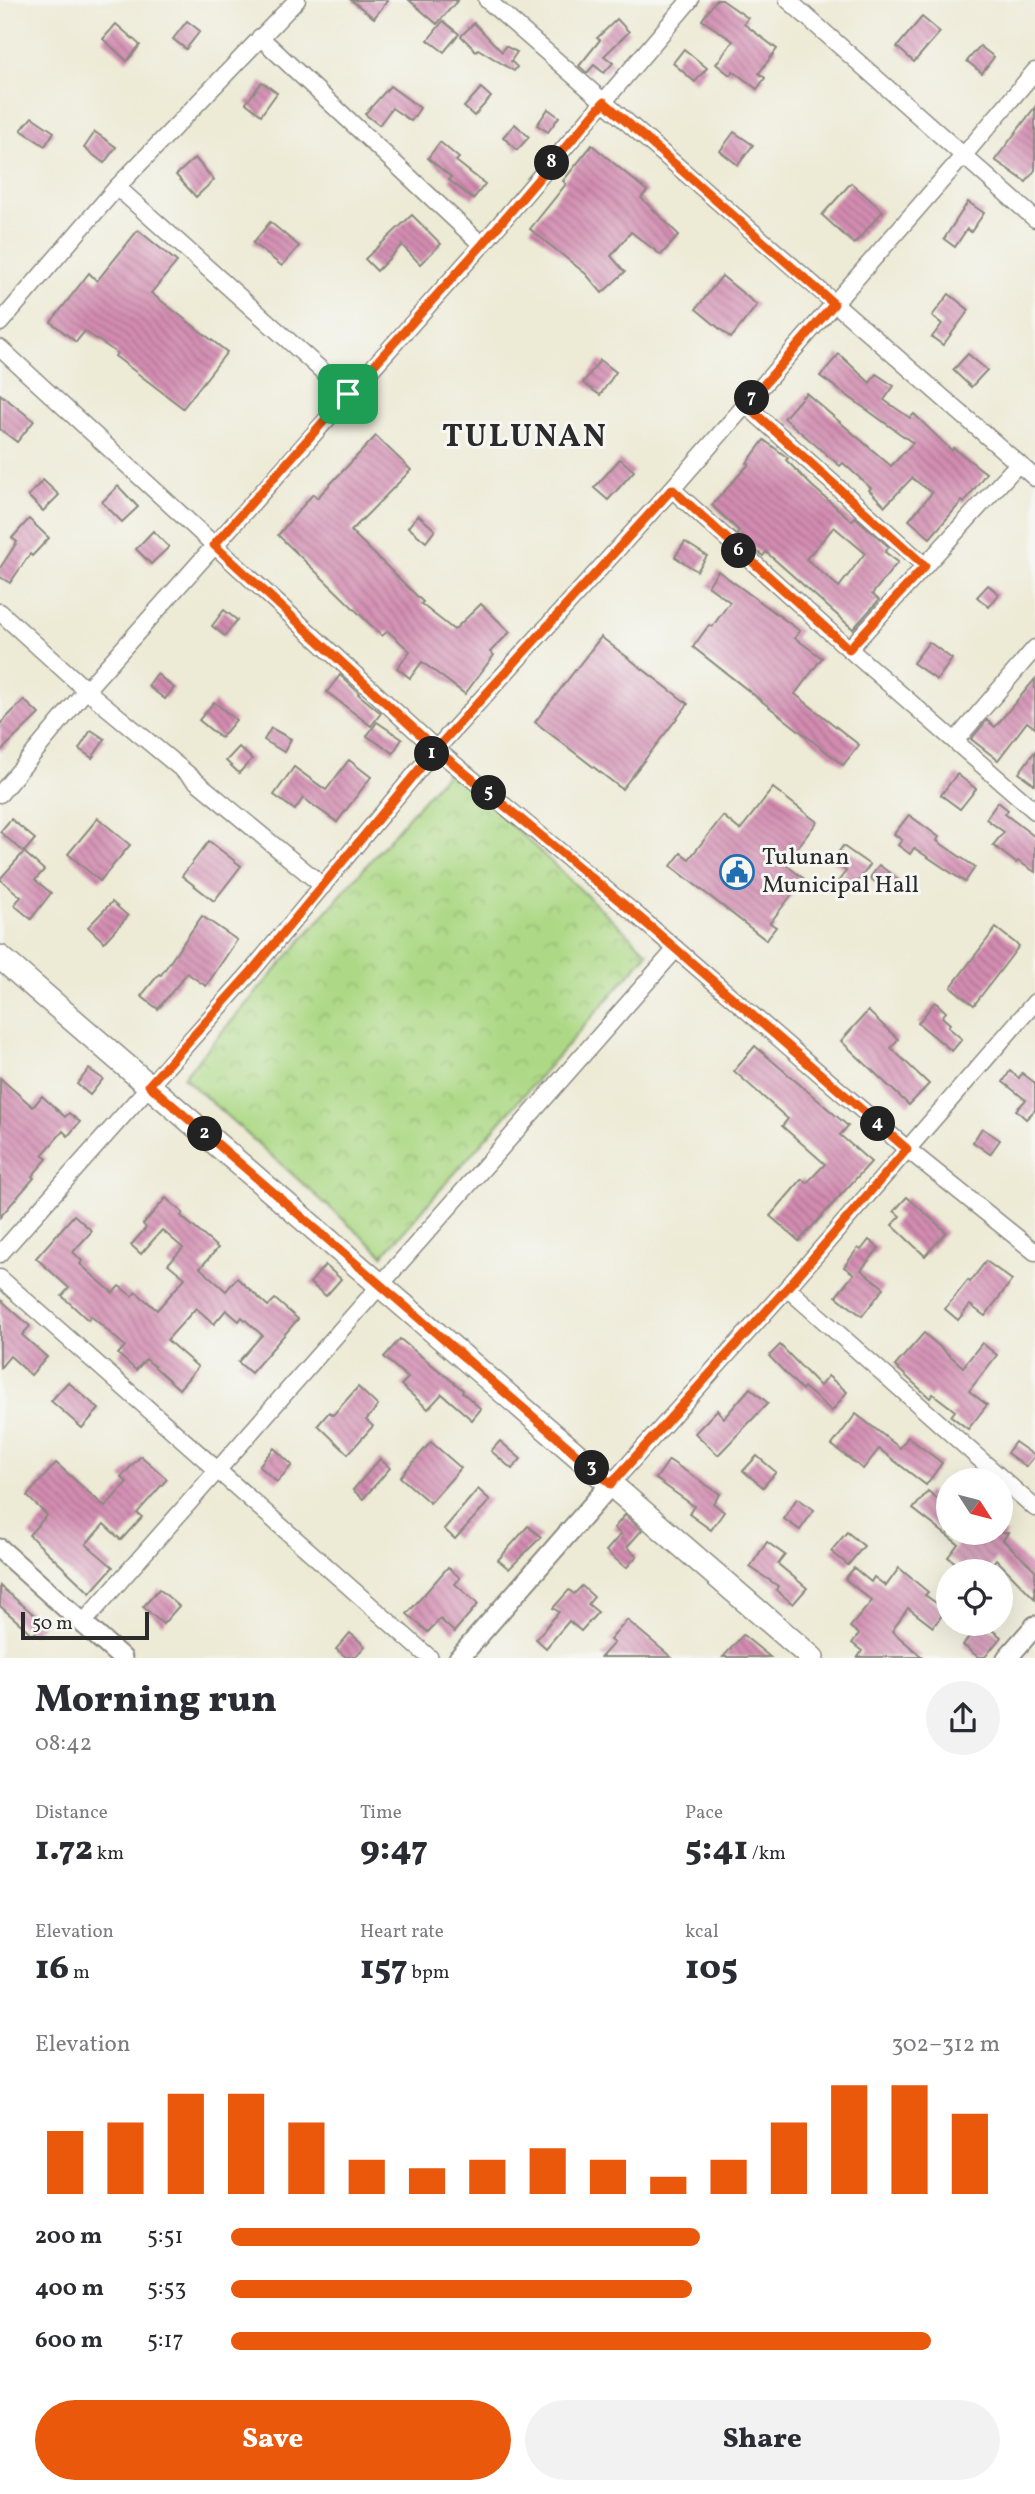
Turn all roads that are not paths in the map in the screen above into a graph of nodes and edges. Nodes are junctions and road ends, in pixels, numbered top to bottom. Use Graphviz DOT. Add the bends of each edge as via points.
graph roads {
  1 [pos="297,0"];
  2 [pos="487,0"];
  3 [pos="690,0"];
  4 [pos="788,0"];
  5 [pos="260,37"];
  6 [pos="1035,71"];
  7 [pos="604,102"];
  8 [pos="964,155"];
  9 [pos="117,187"];
  10 [pos="1035,219"];
  11 [pos="482,245"];
  12 [pos="834,304"];
  13 [pos="0,323"];
  14 [pos="0,348"];
  15 [pos="348,394"];
  16 [pos="746,405"];
  17 [pos="1018,464"];
  18 [pos="1035,478"];
  19 [pos="672,489"];
  20 [pos="214,545"];
  21 [pos="925,566"];
  22 [pos="0,612"];
  23 [pos="849,649"];
  24 [pos="1034,653"];
  25 [pos="86,690"];
  26 [pos="956,740"];
  27 [pos="436,749"];
  28 [pos="0,794"];
  29 [pos="1035,811"];
  30 [pos="323,886"];
  31 [pos="676,949"];
  32 [pos="0,957"];
  33 [pos="1035,1002"];
  34 [pos="149,1085"];
  35 [pos="907,1149"];
  36 [pos="1035,1252"];
  37 [pos="0,1254"];
  38 [pos="0,1278"];
  39 [pos="380,1285"];
  40 [pos="787,1288"];
  41 [pos="218,1470"];
  42 [pos="611,1484"];
  43 [pos="1035,1508"];
  44 [pos="0,1549"];
  45 [pos="83,1623"];
  46 [pos="1035,1626"];
  47 [pos="122,1657"];
  48 [pos="430,1657"];
  49 [pos="458,1657"];
  50 [pos="812,1657"];
  51 [pos="1007,1657"];
  1 -- 5 [label="street"];
  2 -- 7 [label="street"];
  3 -- 7 [label="street"];
  4 -- 8 [label="street"];
  5 -- 9 [label="street"];
  5 -- 11 [label="street"];
  6 -- 8 [label="street"];
  7 -- 11 [label="street"];
  7 -- 12 [label="street"];
  8 -- 10 [label="street"];
  8 -- 12 [label="street"];
  9 -- 13 [label="street"];
  9 -- 15 [label="street"];
  11 -- 15 [label="street"];
  12 -- 16 [label="street"];
  12 -- 17 [label="street"];
  14 -- 20 [label="street"];
  15 -- 20 [label="street"];
  16 -- 19 [label="street"];
  16 -- 21 [label="street"];
  17 -- 18 [label="street"];
  17 -- 21 [label="street"];
  19 -- 23 [label="street"];
  19 -- 27 [label="street"];
  20 -- 25 [label="street"];
  20 -- 27 [label="street"];
  21 -- 23 [label="street"];
  22 -- 25 [label="street"];
  23 -- 26 [label="street"];
  24 -- 26 [label="street"];
  25 -- 28 [label="street"];
  25 -- 30 [label="street"];
  26 -- 29 [label="street"];
  27 -- 30 [label="street"];
  27 -- 31 [label="street"];
  30 -- 34 [label="street"];
  31 -- 35 [label="street"];
  31 -- 39 [label="street"];
  32 -- 34 [label="main road"];
  33 -- 35 [label="street"];
  34 -- 37 [label="street"];
  34 -- 39 [label="main road"];
  35 -- 36 [label="street"];
  35 -- 40 [label="street"];
  38 -- 41 [label="street"];
  39 -- 41 [label="street"];
  39 -- 42 [label="main road"];
  40 -- 42 [label="street"];
  40 -- 43 [label="street"];
  41 -- 45 [label="street"];
  41 -- 48 [label="street"];
  42 -- 49 [label="street"];
  42 -- 50 [label="main road"];
  44 -- 45 [label="street"];
  45 -- 47 [label="street"];
  46 -- 51 [label="street"];
}
